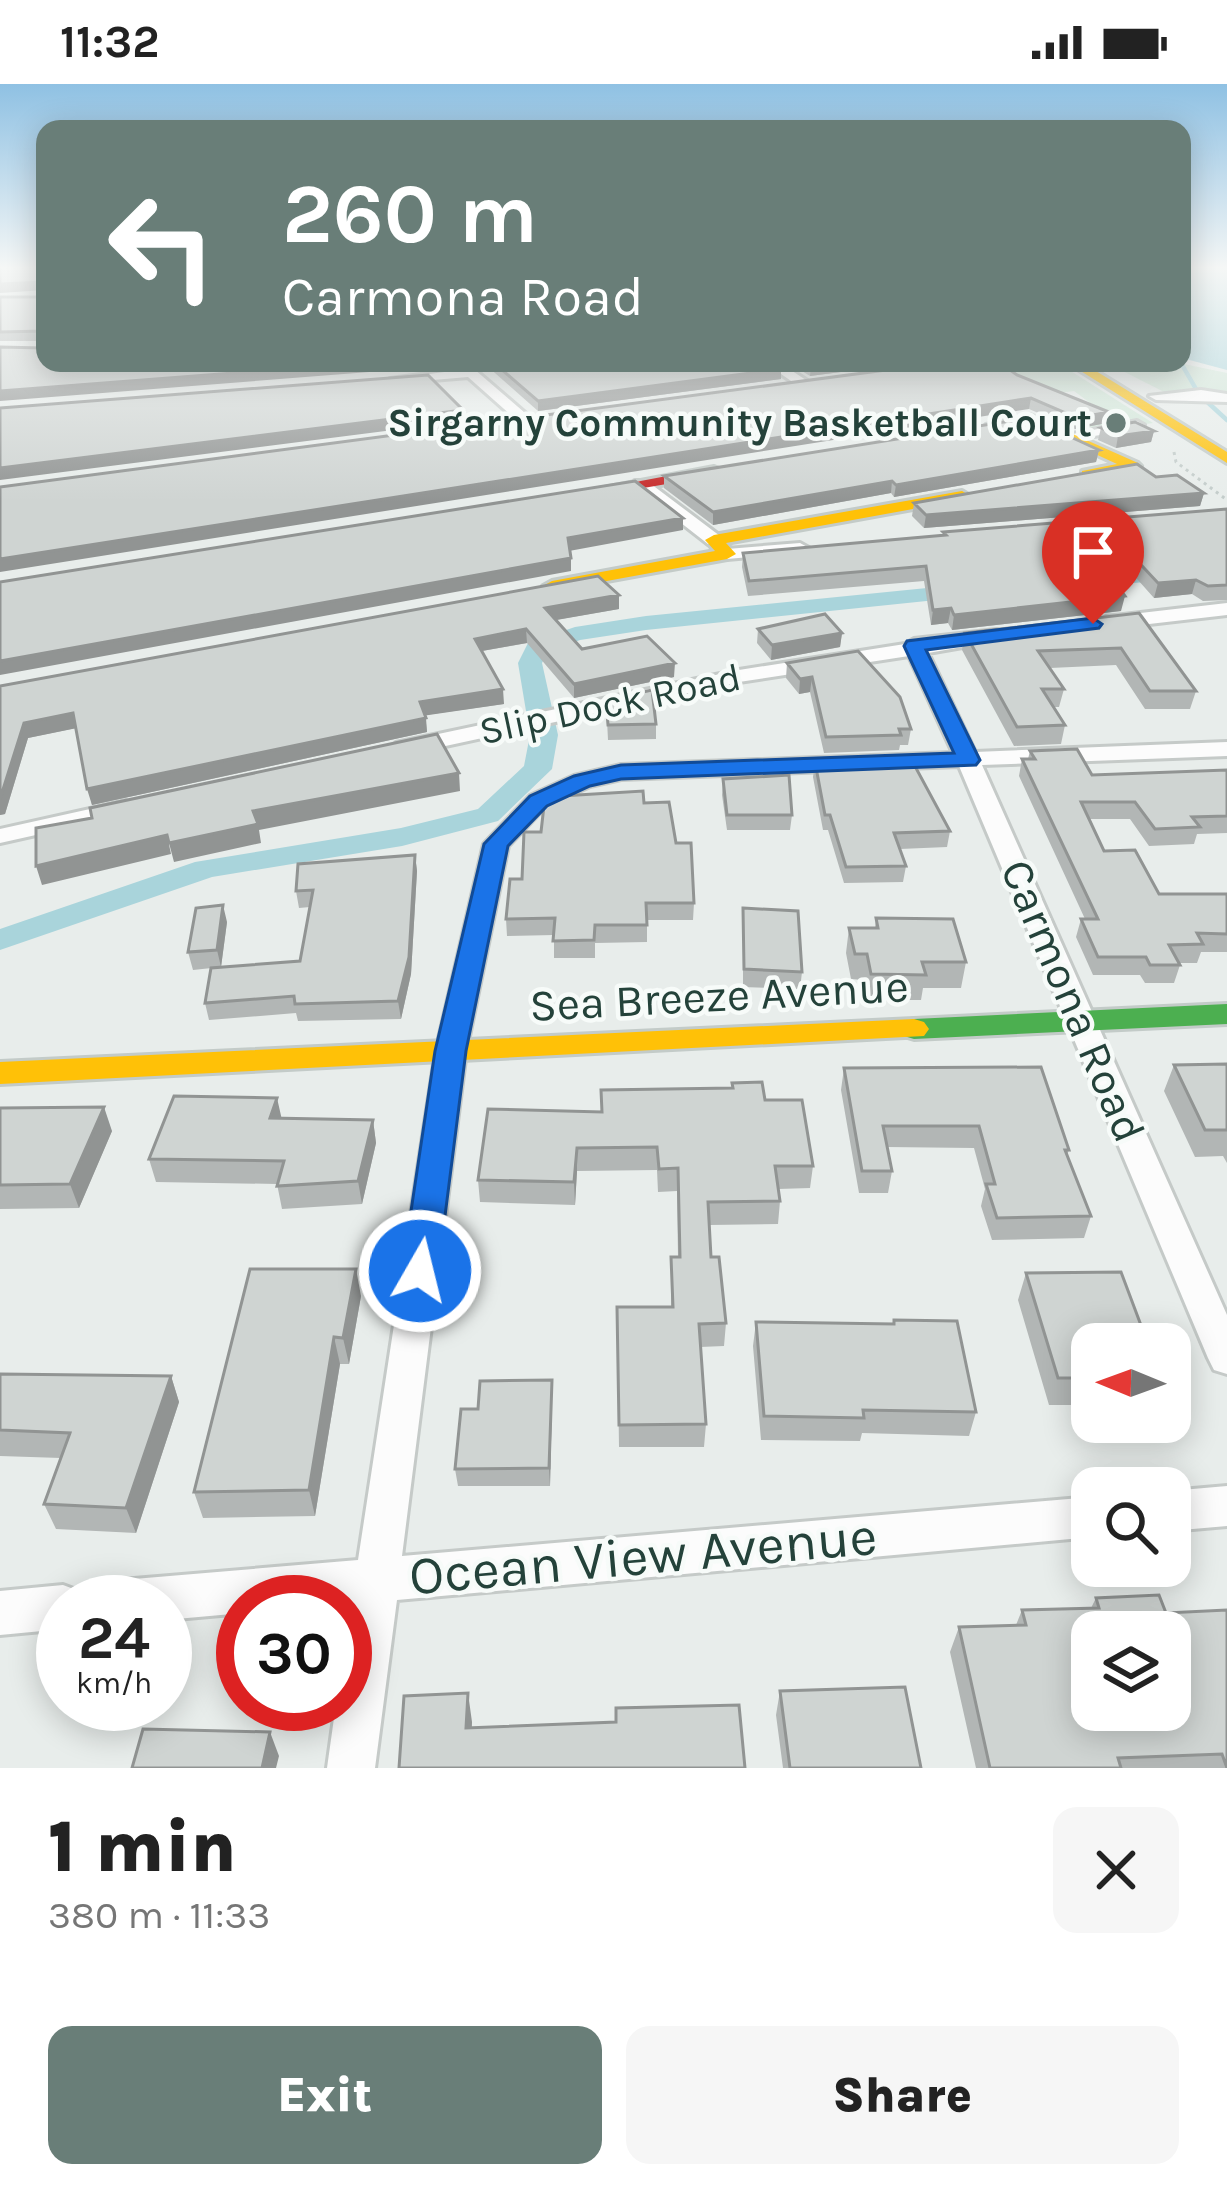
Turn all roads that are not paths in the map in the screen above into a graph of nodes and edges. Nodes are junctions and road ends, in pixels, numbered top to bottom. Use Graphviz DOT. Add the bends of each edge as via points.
graph roads {
  1 [pos="438,372"];
  2 [pos="470,372"];
  3 [pos="786,372"];
  4 [pos="1089,372"];
  5 [pos="1113,372"];
  6 [pos="376,381"];
  7 [pos="826,382"];
  8 [pos="805,384"];
  9 [pos="782,388"];
  10 [pos="1156,396"];
  11 [pos="1227,398"];
  12 [pos="550,419"];
  13 [pos="526,422"];
  14 [pos="1137,424"];
  15 [pos="504,425"];
  16 [pos="962,430"];
  17 [pos="1070,436"];
  18 [pos="1227,438"];
  19 [pos="1227,458"];
  20 [pos="733,469"];
  21 [pos="1063,478"];
  22 [pos="641,484"];
  23 [pos="993,490"];
  24 [pos="572,495"];
  25 [pos="821,546"];
  26 [pos="720,547"];
  27 [pos="516,593"];
  28 [pos="1227,609"];
  29 [pos="1093,624"];
  30 [pos="1026,632"];
  31 [pos="914,646"];
  32 [pos="1227,748"];
  33 [pos="370,755"];
  34 [pos="968,760"];
  35 [pos="162,800"];
  36 [pos="0,836"];
  37 [pos="1227,1014"];
  38 [pos="1082,1020"];
  39 [pos="451,1051"];
  40 [pos="0,1073"];
  41 [pos="1227,1358"];
  42 [pos="1227,1506"];
  43 [pos="1191,1509"];
  44 [pos="1071,1519"];
  45 [pos="376,1579"];
  46 [pos="192,1596"];
  47 [pos="36,1610"];
  48 [pos="0,1613"];
  49 [pos="351,1768"];
  1 -- 6 [label="street"];
  2 -- 13 [label="street"];
  3 -- 8 [label="street"];
  4 -- 19 [label="main road"];
  5 -- 10 [label="main road"];
  7 -- 8 [label="street"];
  8 -- 9 [label="street"];
  10 -- 11 [label="street"];
  10 -- 18 [label="main road"];
  12 -- 13 [label="street"];
  13 -- 15 [label="street"];
  14 -- 17 [label="street"];
  16 -- 17 [label="main road" via="1030,419"];
  17 -- 21 [label="main road" via="1133,466"];
  20 -- 22 [label="main road"];
  22 -- 24 [label="main road"];
  22 -- 26 [label="street"];
  23 -- 26 [label="main road"];
  25 -- 26 [label="street"];
  26 -- 27 [label="main road"];
  28 -- 29 [label="street"];
  30 -- 31 [label="street, Slip Dock Road"];
  31 -- 33 [label="street, Slip Dock Road"];
  31 -- 34 [label="street, Carmona Road"];
  32 -- 34 [label="street"];
  34 -- 38 [label="street, Carmona Road"];
  34 -- 39 [label="street" via="621,772 538,801 496,844"];
  35 -- 36 [label="street"];
  37 -- 38 [label="main road, Sea Breeze Avenue"];
  38 -- 39 [label="main road, Sea Breeze Avenue"];
  38 -- 41 [label="street, Carmona Road"];
  39 -- 40 [label="main road, Sea Breeze Avenue"];
  39 -- 45 [label="street"];
  42 -- 43 [label="street"];
  44 -- 45 [label="street, Ocean View Avenue"];
  45 -- 46 [label="street, Ocean View Avenue"];
  45 -- 49 [label="street"];
  47 -- 48 [label="street"];
}
